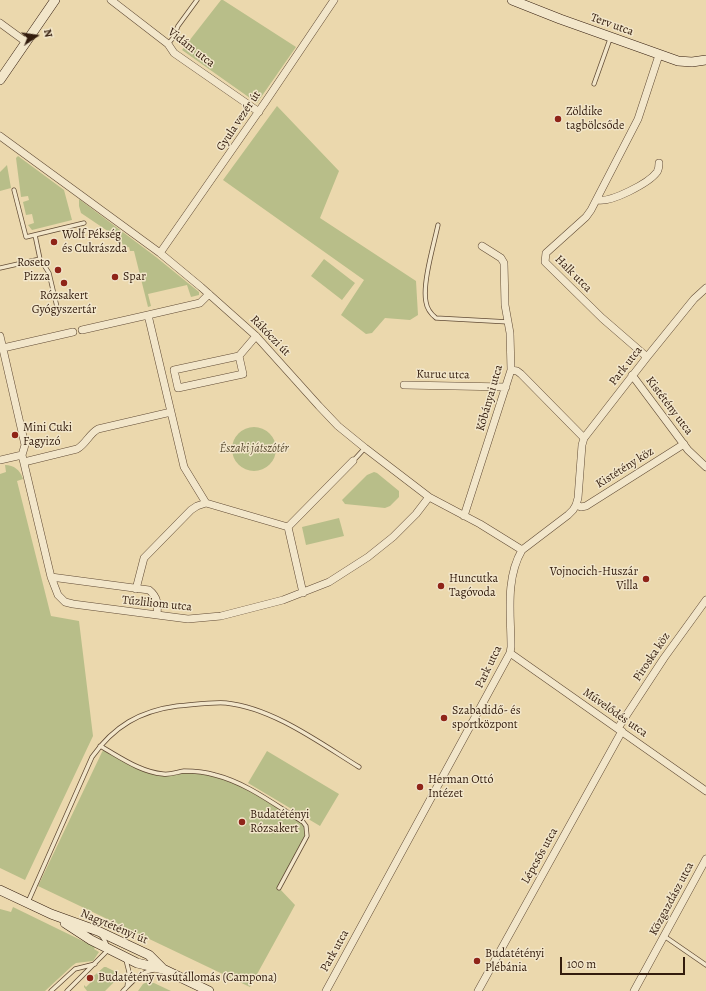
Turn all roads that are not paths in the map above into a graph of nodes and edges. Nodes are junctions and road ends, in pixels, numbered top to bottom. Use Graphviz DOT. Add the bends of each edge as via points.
graph roads {
  1 [pos="55,0"];
  2 [pos="111,0"];
  3 [pos="197,0"];
  4 [pos="334,0"];
  5 [pos="512,0"];
  6 [pos="0,23"];
  7 [pos="611,38"];
  8 [pos="26,42"];
  9 [pos="168,44"];
  10 [pos="659,55"];
  11 [pos="705,59"];
  12 [pos="0,80"];
  13 [pos="594,84"];
  14 [pos="259,112"];
  15 [pos="0,136"];
  16 [pos="659,163"];
  17 [pos="14,190"];
  18 [pos="597,200"];
  19 [pos="84,223"];
  20 [pos="438,225"];
  21 [pos="35,235"];
  22 [pos="482,246"];
  23 [pos="160,253"];
  24 [pos="40,259"];
  25 [pos="0,268"];
  26 [pos="706,288"];
  27 [pos="209,294"];
  28 [pos="56,307"];
  29 [pos="148,315"];
  30 [pos="509,322"];
  31 [pos="82,330"];
  32 [pos="73,332"];
  33 [pos="0,336"];
  34 [pos="256,336"];
  35 [pos="3,348"];
  36 [pos="239,356"];
  37 [pos="647,356"];
  38 [pos="511,370"];
  39 [pos="632,376"];
  40 [pos="404,385"];
  41 [pos="506,387"];
  42 [pos="178,388"];
  43 [pos="166,391"];
  44 [pos="170,412"];
  45 [pos="584,438"];
  46 [pos="684,444"];
  47 [pos="365,448"];
  48 [pos="23,458"];
  49 [pos="0,460"];
  50 [pos="353,461"];
  51 [pos="705,464"];
  52 [pos="429,498"];
  53 [pos="206,503"];
  54 [pos="576,506"];
  55 [pos="464,516"];
  56 [pos="288,527"];
  57 [pos="522,550"];
  58 [pos="51,577"];
  59 [pos="136,589"];
  60 [pos="302,593"];
  61 [pos="706,600"];
  62 [pos="156,615"];
  63 [pos="510,653"];
  64 [pos="620,729"];
  65 [pos="100,746"];
  66 [pos="358,767"];
  67 [pos="706,791"];
  68 [pos="706,859"];
  69 [pos="279,888"];
  70 [pos="0,890"];
  71 [pos="27,903"];
  72 [pos="51,914"];
  73 [pos="98,931"];
  74 [pos="664,936"];
  75 [pos="108,948"];
  76 [pos="125,957"];
  77 [pos="96,964"];
  78 [pos="706,965"];
  79 [pos="163,969"];
  80 [pos="125,989"];
  81 [pos="51,991"];
  82 [pos="67,991"];
  83 [pos="210,991"];
  84 [pos="326,991"];
  85 [pos="478,991"];
  86 [pos="634,991"];
  1 -- 8 [label="main road"];
  2 -- 9 [label="street, Vidám utca"];
  3 -- 9 [label="lane"];
  4 -- 14 [label="street, Gyula vezér út"];
  5 -- 7 [label="main road, Terv utca"];
  6 -- 8 [label="street"];
  7 -- 10 [label="main road, Terv utca"];
  7 -- 13 [label="lane"];
  8 -- 12 [label="main road"];
  9 -- 14 [label="street, Vidám utca" via="174,52"];
  10 -- 11 [label="main road, Terv utca" via="685,63"];
  10 -- 18 [label="street, Halk utca" via="638,119"];
  14 -- 23 [label="street, Gyula vezér út"];
  15 -- 23 [label="street, Rákóczi út"];
  16 -- 18 [label="street" via="656,173 638,186 609,200"];
  17 -- 21 [label="lane" via="26,237"];
  18 -- 37 [label="street, Halk utca" via="586,217 546,253 545,262 602,318"];
  19 -- 21 [label="lane"];
  20 -- 30 [label="lane" via="425,290 426,302 432,315 436,318"];
  21 -- 24 [label="lane"];
  22 -- 30 [label="street, Kőbányai utca" via="501,258 504,263 505,304"];
  23 -- 27 [label="street, Rákóczi út"];
  24 -- 25 [label="lane"];
  24 -- 28 [label="lane" via="48,273"];
  26 -- 37 [label="street, Park utca"];
  27 -- 29 [label="street" via="200,303"];
  27 -- 34 [label="street, Rákóczi út"];
  29 -- 31 [label="street"];
  29 -- 43 [label="street"];
  30 -- 38 [label="street, Kőbányai utca"];
  32 -- 35 [label="street"];
  33 -- 35 [label="street, Tűzliliom utca"];
  34 -- 36 [label="street"];
  34 -- 47 [label="street, Rákóczi út" via="318,406"];
  35 -- 48 [label="street, Tűzliliom utca" via="25,445"];
  36 -- 42 [label="street" via="174,370"];
  36 -- 42 [label="street" via="243,374"];
  37 -- 39 [label="street, Park utca"];
  38 -- 41 [label="street, Kőbányai utca"];
  38 -- 45 [label="street" via="521,374"];
  39 -- 45 [label="street, Park utca"];
  39 -- 46 [label="street, Kistétény utca"];
  40 -- 41 [label="street, Kuruc utca"];
  41 -- 55 [label="street, Kőbányai utca"];
  42 -- 43 [label="street"];
  43 -- 44 [label="street"];
  44 -- 48 [label="street" via="98,429 77,449"];
  44 -- 53 [label="street" via="184,467"];
  45 -- 54 [label="street, Park utca"];
  46 -- 51 [label="street, Kistétény utca"];
  46 -- 54 [label="street, Kistétény köz" via="586,506"];
  47 -- 50 [label="lane"];
  47 -- 52 [label="street, Rákóczi út"];
  48 -- 49 [label="street"];
  48 -- 58 [label="street, Tűzliliom utca"];
  50 -- 56 [label="street"];
  52 -- 55 [label="street, Rákóczi út"];
  52 -- 60 [label="street, Tűzliliom utca" via="406,525 380,548 329,582"];
  53 -- 56 [label="street"];
  53 -- 59 [label="street" via="191,510 144,558"];
  54 -- 57 [label="street"];
  55 -- 57 [label="street, Rákóczi út"];
  56 -- 60 [label="street"];
  57 -- 63 [label="street, Park utca" via="517,558 510,597"];
  58 -- 59 [label="street"];
  58 -- 62 [label="street, Tűzliliom utca" via="58,595 64,602"];
  59 -- 62 [label="street" via="149,590 154,594 158,606"];
  60 -- 62 [label="street, Tűzliliom utca" via="209,618 188,619"];
  61 -- 64 [label="street, Piroska köz" via="664,658"];
  63 -- 64 [label="street, Művelődés utca"];
  63 -- 84 [label="street, Park utca"];
  64 -- 67 [label="street, Művelődés utca"];
  64 -- 85 [label="street, Lépcsős utca"];
  65 -- 66 [label="lane" via="113,733 142,714 173,707 226,703 276,718"];
  65 -- 69 [label="lane" via="151,772 198,772 229,779 303,822 307,836"];
  65 -- 71 [label="lane" via="85,771"];
  68 -- 74 [label="street, Közgazdász utca"];
  70 -- 71 [label="main road, Nagytétényi út"];
  71 -- 72 [label="main road, Nagytétényi út"];
  72 -- 73 [label="main road, Nagytétényi út"];
  72 -- 75 [label="main road, Nagytétényi út"];
  73 -- 75 [label="lane"];
  73 -- 79 [label="main road, Nagytétényi út" via="149,955"];
  74 -- 78 [label="lane"];
  74 -- 86 [label="street, Közgazdász utca"];
  75 -- 76 [label="main road, Nagytétényi út"];
  75 -- 77 [label="lane"];
  76 -- 79 [label="main road, Nagytétényi út" via="137,963"];
  76 -- 80 [label="lane" via="129,972"];
  77 -- 81 [label="lane" via="75,969"];
  77 -- 82 [label="lane"];
  79 -- 80 [label="lane" via="146,971"];
  79 -- 83 [label="main road, Nagytétényi út"];
}
